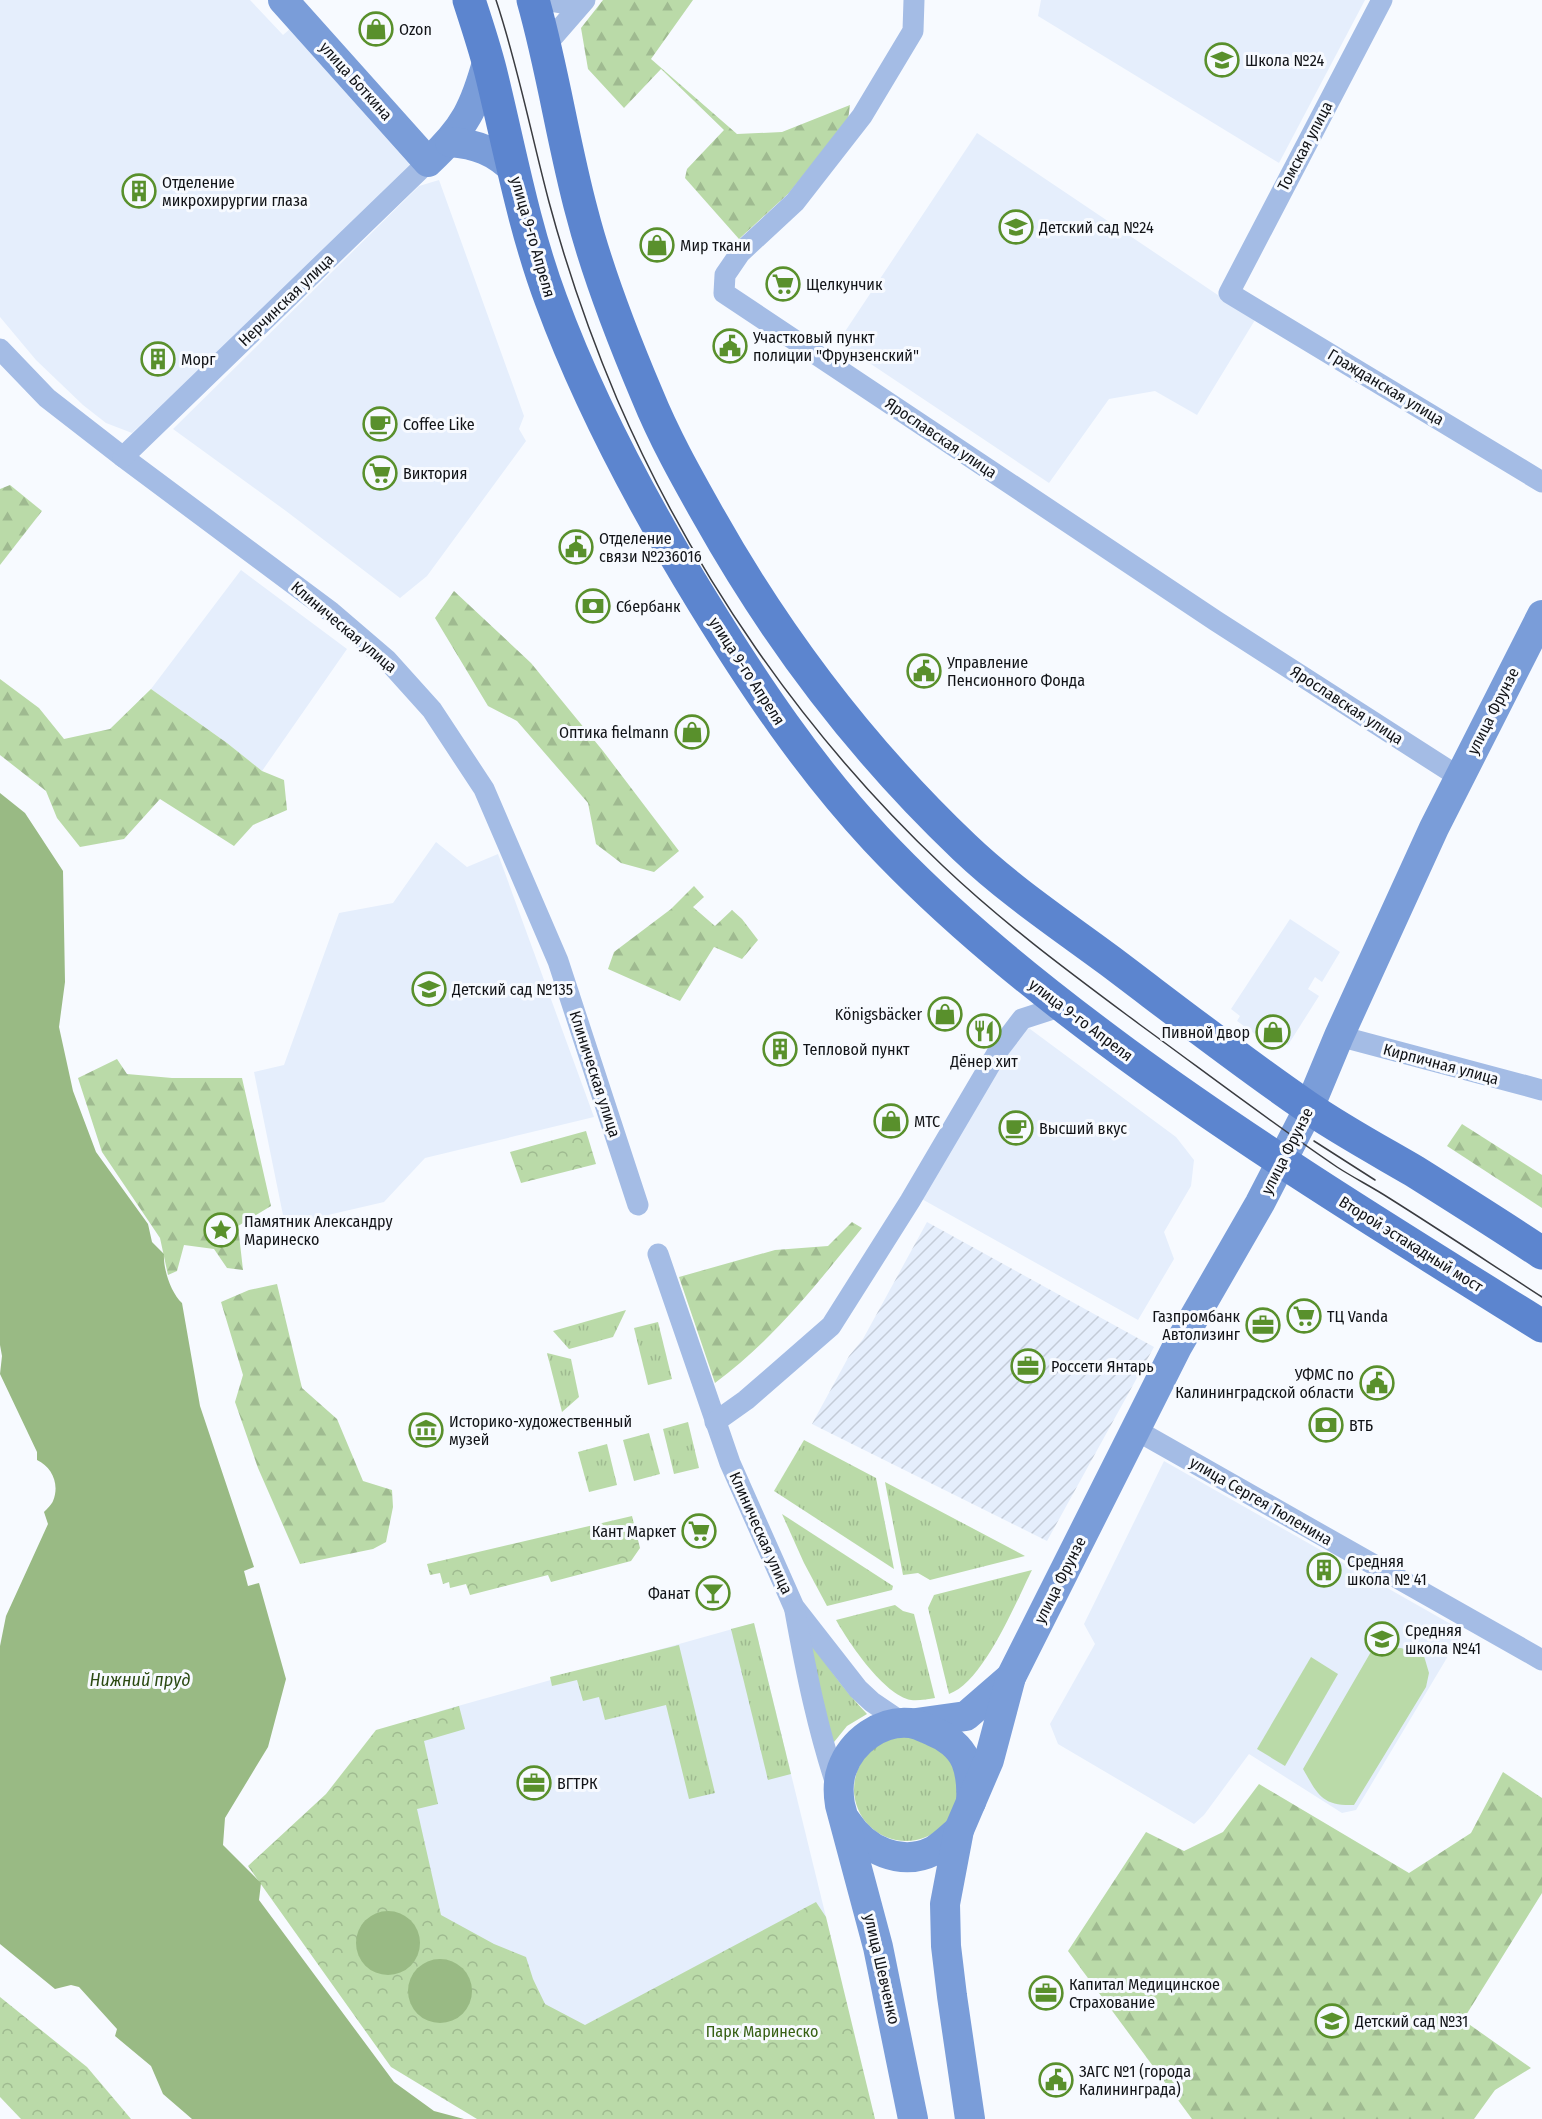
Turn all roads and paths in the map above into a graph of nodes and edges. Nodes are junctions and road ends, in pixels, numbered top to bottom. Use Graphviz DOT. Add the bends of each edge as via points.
graph roads {
  1 [pos="284,0"];
  2 [pos="469,0"];
  3 [pos="533,0"];
  4 [pos="544,0"];
  5 [pos="580,0"];
  6 [pos="585,0"];
  7 [pos="914,0"];
  8 [pos="1383,0"];
  9 [pos="545,46"];
  10 [pos="488,59"];
  11 [pos="450,142"];
  12 [pos="428,162"];
  13 [pos="514,170"];
  14 [pos="1229,293"];
  15 [pos="0,349"];
  16 [pos="123,457"];
  17 [pos="1542,482"];
  18 [pos="1542,615"];
  19 [pos="1459,777"];
  20 [pos="1019,973"];
  21 [pos="1069,1011"];
  22 [pos="1022,1019"];
  23 [pos="1339,1036"];
  24 [pos="1542,1090"];
  25 [pos="1309,1108"];
  26 [pos="1281,1162"];
  27 [pos="638,1204"];
  28 [pos="1542,1253"];
  29 [pos="658,1254"];
  30 [pos="1542,1326"];
  31 [pos="715,1422"];
  32 [pos="1136,1430"];
  33 [pos="794,1607"];
  34 [pos="1542,1660"];
  35 [pos="1011,1677"];
  36 [pos="908,1723"];
  37 [pos="838,1790"];
  38 [pos="971,1802"];
  39 [pos="845,1820"];
  40 [pos="959,1830"];
  41 [pos="913,2119"];
  42 [pos="970,2119"];
  1 -- 12 [label="main road, улица Боткина"];
  2 -- 10 [label="main road, улица 9-го Апреля"];
  3 -- 9 [label="main road"];
  4 -- 5 [label="street"];
  6 -- 9 [label="street"];
  7 -- 19 [label="street, Ярославская улица" via="914,31 862,116 795,202 740,253 724,275 724,293 1207,615"];
  8 -- 14 [label="street, Томская улица"];
  9 -- 25 [label="main road" via="582,216 648,399 684,473 776,628 844,718 965,848 1017,893"];
  10 -- 11 [label="main road, Нерчинская улица" via="472,109"];
  10 -- 13 [label="main road, улица 9-го Апреля"];
  11 -- 12 [label="main road, Нерчинская улица"];
  11 -- 13 [label="main road" via="488,150"];
  12 -- 16 [label="street, Нерчинская улица"];
  13 -- 20 [label="main road, улица 9-го Апреля" via="549,297 593,398 637,491 732,649 783,725 862,823"];
  14 -- 17 [label="street, Гражданская улица"];
  15 -- 16 [label="street, Клиническая улица" via="47,398"];
  16 -- 27 [label="street, Клиническая улица" via="332,612 387,660 432,710 484,789 558,961"];
  18 -- 19 [label="main road, улица Фрунзе"];
  19 -- 23 [label="main road, улица Фрунзе"];
  20 -- 21 [label="main road, улица 9-го Апреля"];
  20 -- 22 [label="street" via="1025,992"];
  21 -- 22 [label="street" via="1056,1008"];
  21 -- 26 [label="main road, улица 9-го Апреля"];
  22 -- 31 [label="street" via="999,1048 831,1326"];
  23 -- 24 [label="street, Кирпичная улица"];
  23 -- 25 [label="main road, улица Фрунзе"];
  25 -- 26 [label="main road, улица Фрунзе"];
  25 -- 28 [label="main road"];
  26 -- 30 [label="main road, Второй эстакадный мост"];
  26 -- 32 [label="main road, улица Фрунзе" via="1177,1347"];
  29 -- 31 [label="street, Клиническая улица"];
  31 -- 33 [label="street, Клиническая улица"];
  32 -- 34 [label="street, улица Сергея Тюленина"];
  32 -- 35 [label="main road, улица Фрунзе"];
  33 -- 36 [label="street, Клиническая улица" via="858,1689"];
  33 -- 37 [label="street, Клиническая улица" via="808,1683"];
  35 -- 36 [label="main road, улица Фрунзе" via="966,1716"];
  35 -- 38 [label="main road, улица Фрунзе" via="989,1760"];
  36 -- 37 [label="main road, улица Шевченко" via="883,1727 850,1751 841,1770"];
  36 -- 38 [label="main road, улица Шевченко" via="944,1735 960,1751 972,1780"];
  37 -- 39 [label="main road, улица Шевченко"];
  38 -- 40 [label="main road, улица Шевченко"];
  39 -- 40 [label="main road, улица Шевченко" via="866,1844 895,1856 920,1856 934,1851"];
  39 -- 41 [label="main road, улица Шевченко" via="887,1986"];
  40 -- 42 [label="main road, улица Шевченко" via="945,1904 946,1946"];
}
